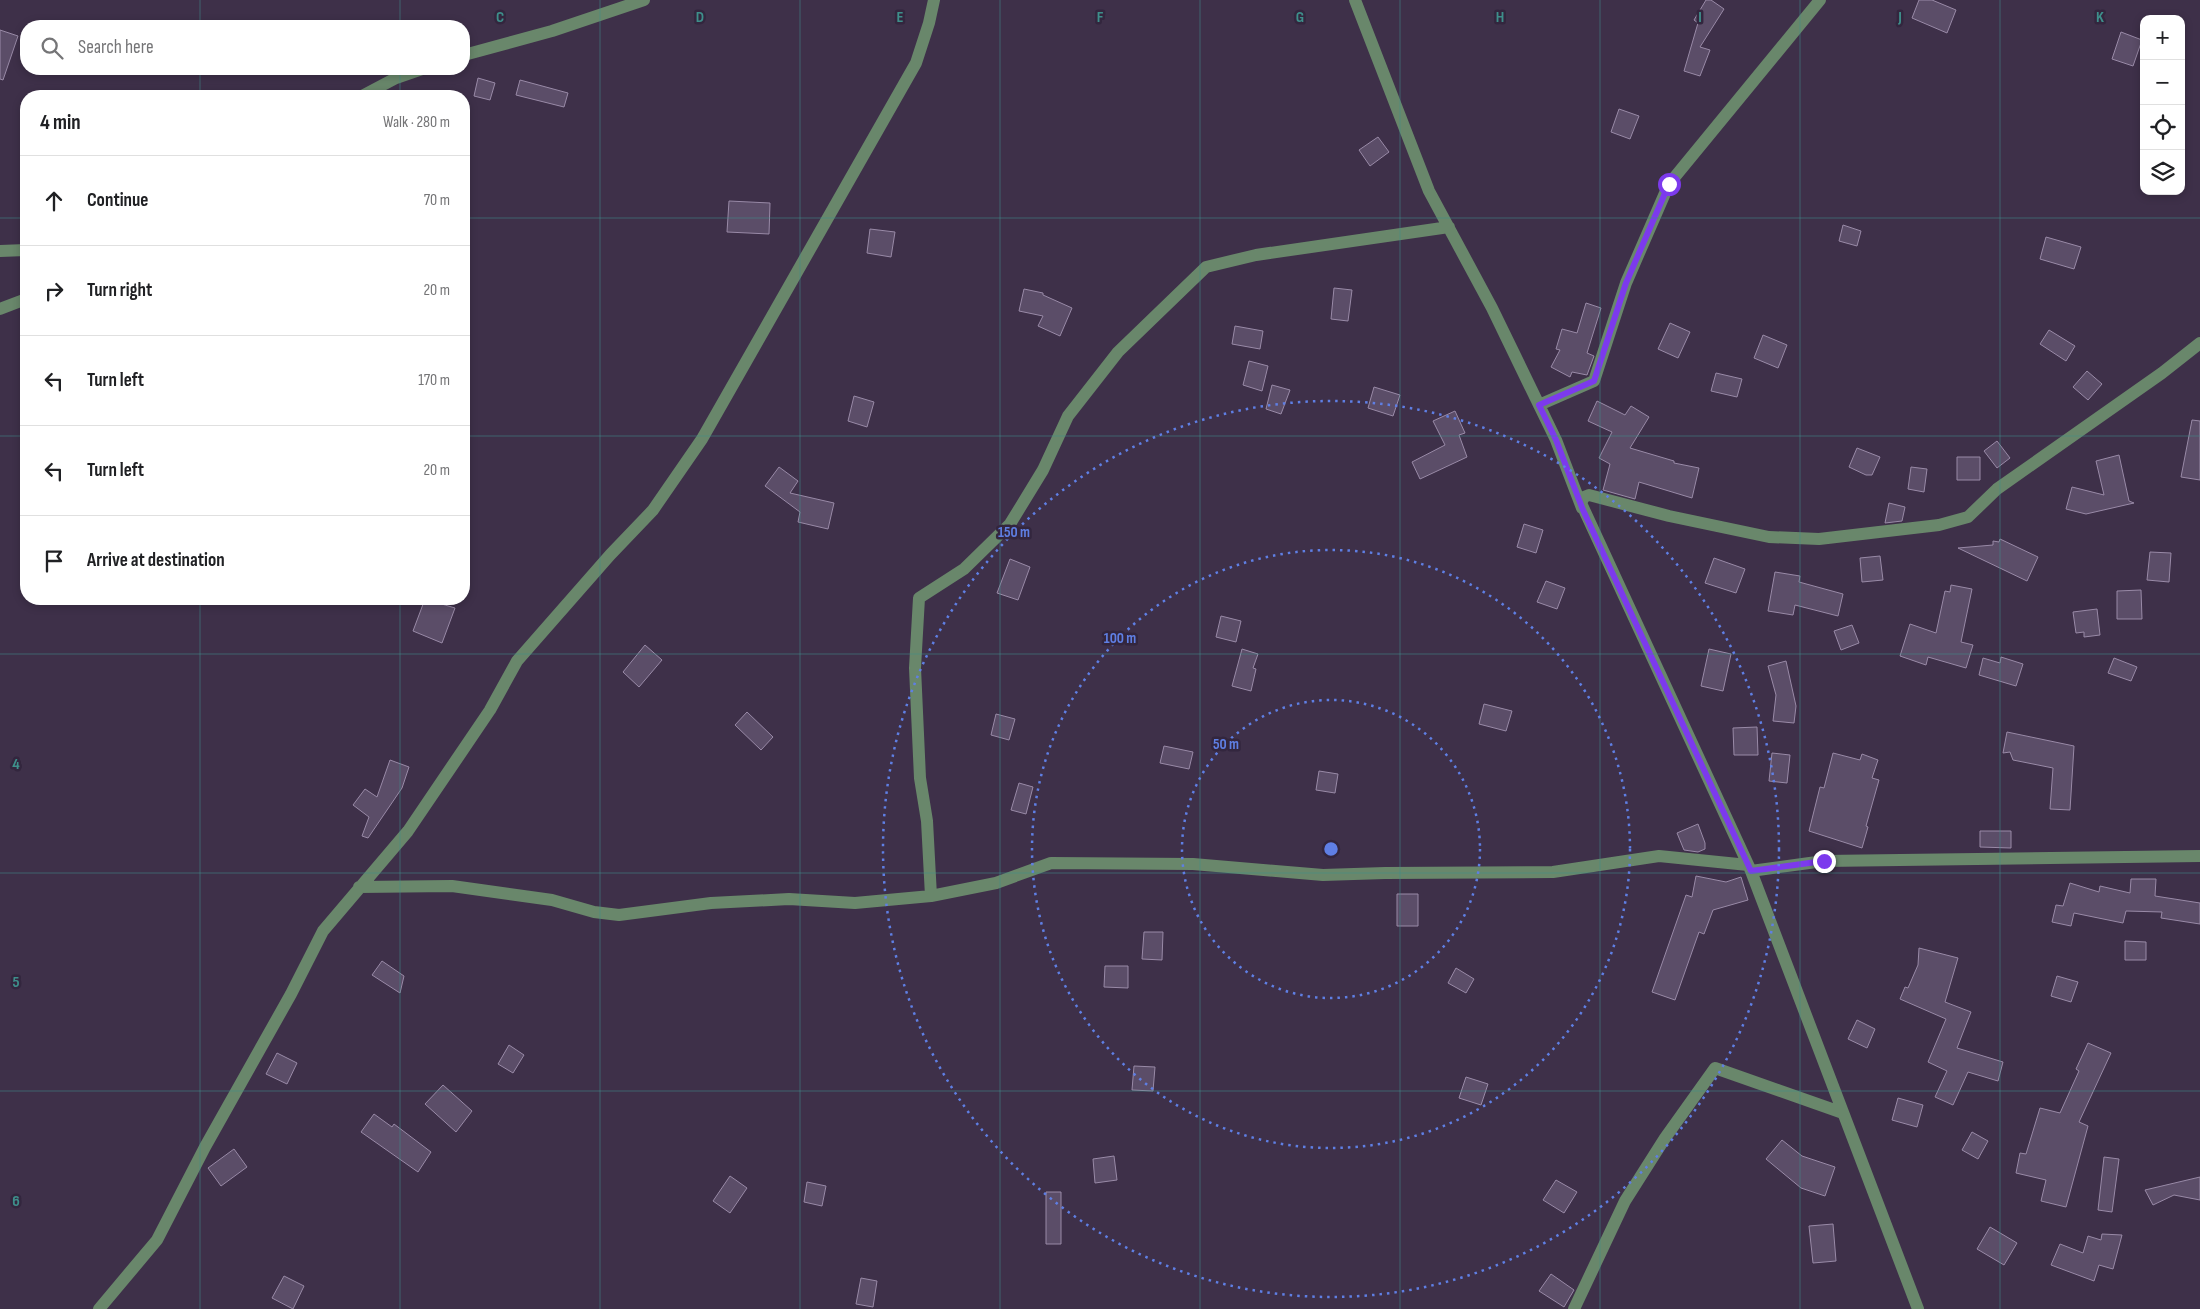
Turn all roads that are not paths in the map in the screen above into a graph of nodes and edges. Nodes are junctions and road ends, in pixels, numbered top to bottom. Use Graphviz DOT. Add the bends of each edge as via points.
graph roads {
  1 [pos="644,0"];
  2 [pos="934,0"];
  3 [pos="1355,0"];
  4 [pos="1820,0"];
  5 [pos="470,54"];
  6 [pos="405,75"];
  7 [pos="373,90"];
  8 [pos="1449,227"];
  9 [pos="20,250"];
  10 [pos="0,251"];
  11 [pos="20,301"];
  12 [pos="0,309"];
  13 [pos="2200,343"];
  14 [pos="1539,405"];
  15 [pos="1583,510"];
  16 [pos="2200,856"];
  17 [pos="1749,868"];
  18 [pos="359,887"];
  19 [pos="931,896"];
  20 [pos="1843,1113"];
  21 [pos="100,1309"];
  22 [pos="1574,1309"];
  23 [pos="1918,1309"];
  1 -- 5 [label="street"];
  2 -- 18 [label="street" via="916,63 702,439 653,510 517,661 490,710 424,809"];
  3 -- 8 [label="street" via="1429,191"];
  4 -- 14 [label="street" via="1669,184 1626,283 1594,381"];
  6 -- 7 [label="street"];
  8 -- 14 [label="street"];
  8 -- 19 [label="street" via="1256,255 1206,267 1118,352 1068,416 1043,470 1010,524 964,569 919,598 916,686 920,778 927,821"];
  9 -- 10 [label="street"];
  11 -- 12 [label="street"];
  13 -- 15 [label="street" via="1997,489 1968,518 1939,525 1818,540 1769,537 1669,516 1590,494 1581,503"];
  14 -- 15 [label="street"];
  15 -- 17 [label="street"];
  16 -- 17 [label="street" via="1824,861"];
  17 -- 19 [label="street" via="1659,856 1553,872 1322,875 1193,864 1051,863 996,883"];
  17 -- 20 [label="street"];
  18 -- 19 [label="street" via="452,886 552,900 618,915 711,903 789,899 855,903"];
  18 -- 21 [label="street" via="323,931 157,1240"];
  20 -- 22 [label="street" via="1715,1068 1625,1201"];
  20 -- 23 [label="street"];
}
